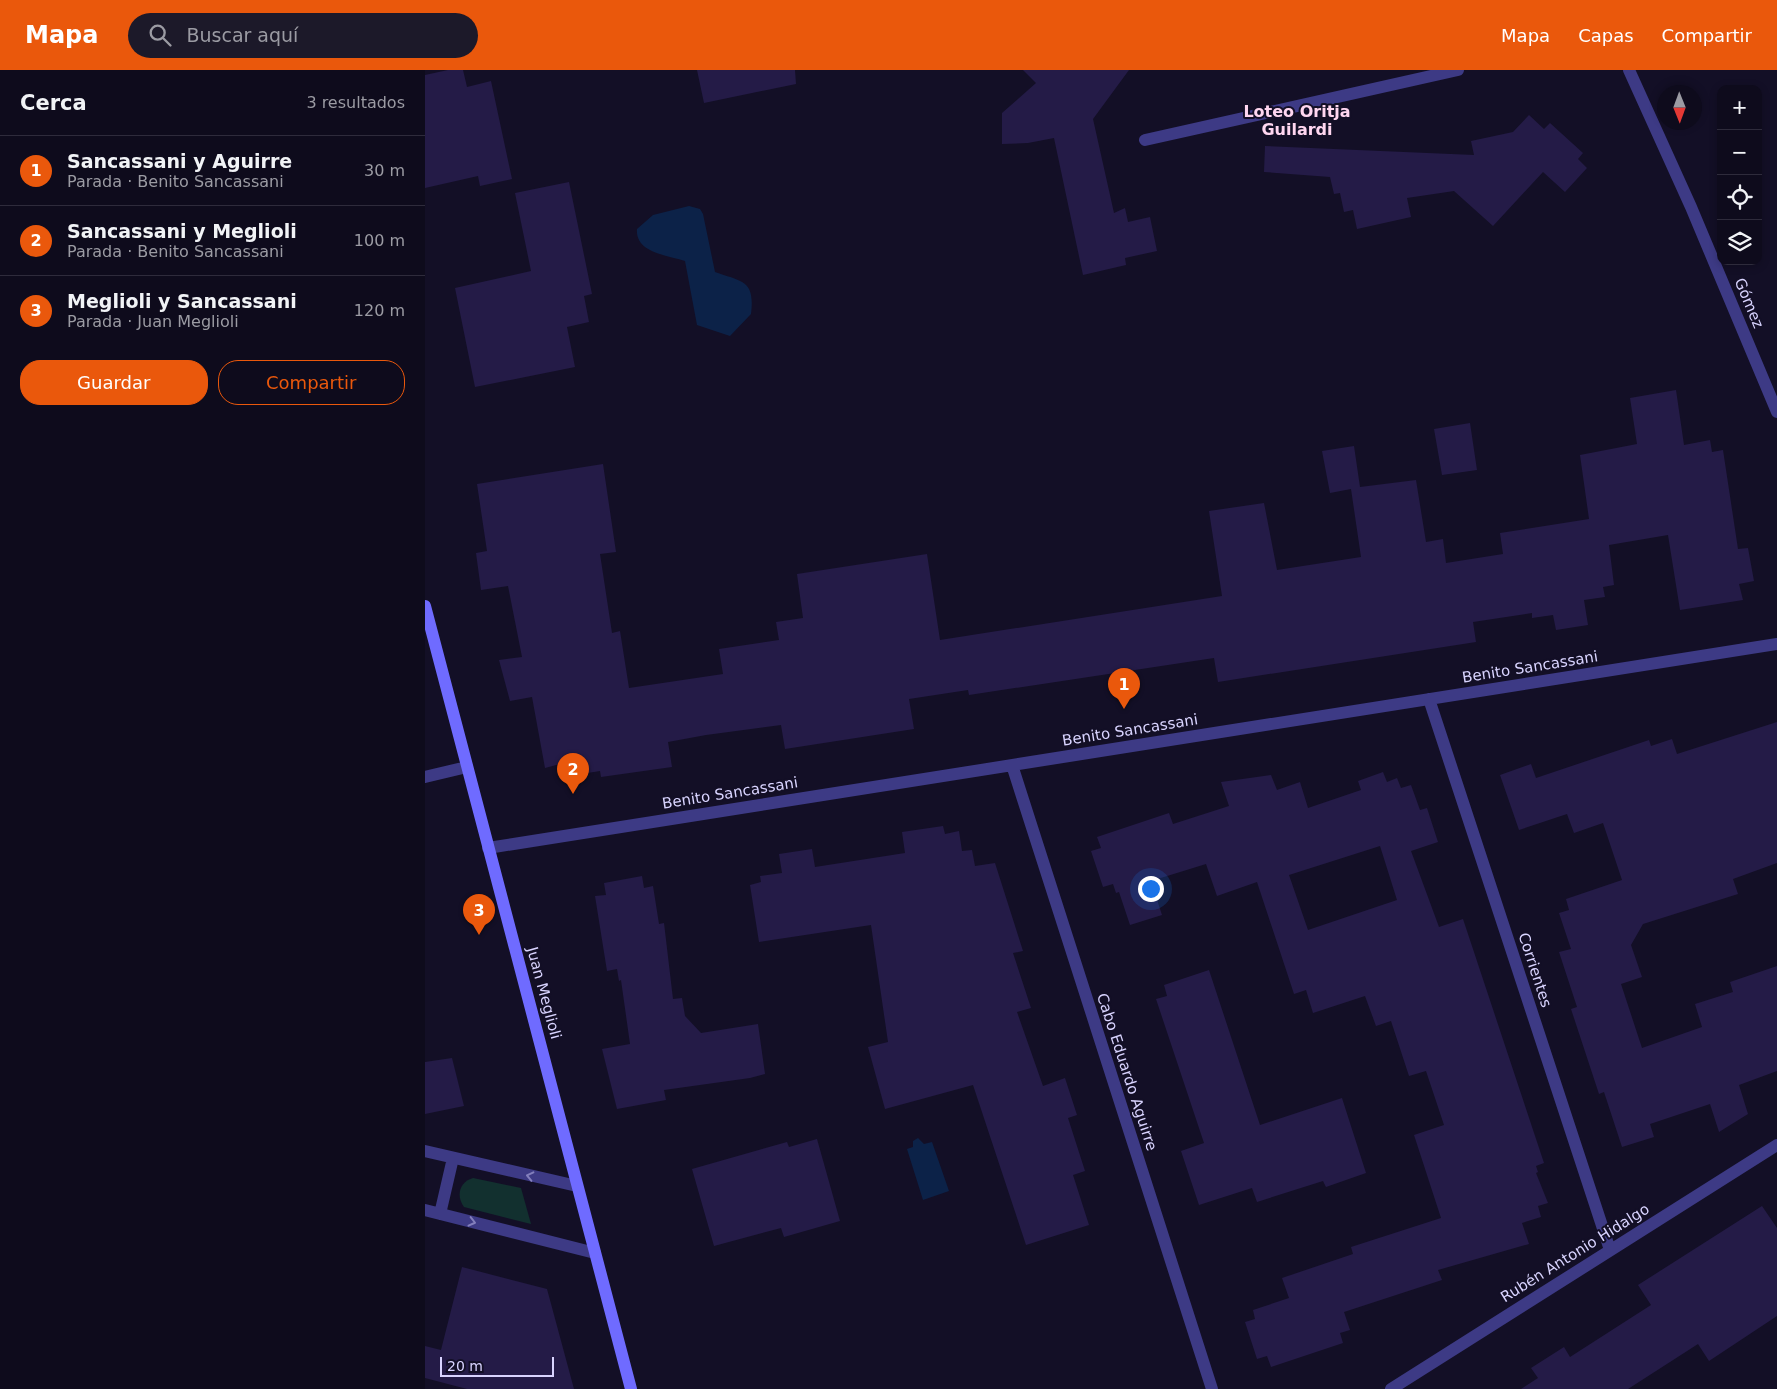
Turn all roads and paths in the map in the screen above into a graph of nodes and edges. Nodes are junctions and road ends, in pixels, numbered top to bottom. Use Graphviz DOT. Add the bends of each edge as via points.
graph roads {
  1 [pos="1457,70"];
  2 [pos="1629,70"];
  3 [pos="1145,140"];
  4 [pos="1777,412"];
  5 [pos="425,606"];
  6 [pos="1777,644"];
  7 [pos="1429,699"];
  8 [pos="1013,765"];
  9 [pos="467,766"];
  10 [pos="425,777"];
  11 [pos="488,848"];
  12 [pos="1777,1145"];
  13 [pos="425,1151"];
  14 [pos="453,1158"];
  15 [pos="577,1186"];
  16 [pos="425,1210"];
  17 [pos="440,1214"];
  18 [pos="1610,1250"];
  19 [pos="595,1253"];
  20 [pos="631,1389"];
  21 [pos="1211,1389"];
  22 [pos="1391,1389"];
  1 -- 3 [label="street"];
  2 -- 4 [label="street, Gómez"];
  5 -- 9 [label="main road, Juan Meglioli"];
  6 -- 7 [label="street, Benito Sancassani"];
  7 -- 8 [label="street, Benito Sancassani"];
  7 -- 18 [label="street, Corrientes"];
  8 -- 11 [label="street, Benito Sancassani"];
  8 -- 21 [label="street, Cabo Eduardo Aguirre"];
  9 -- 10 [label="street"];
  9 -- 11 [label="main road, Juan Meglioli"];
  11 -- 15 [label="main road, Juan Meglioli"];
  12 -- 18 [label="street, Rubén Antonio Hidalgo"];
  13 -- 14 [label="street"];
  15 -- 14 [label="street, one-way"];
  14 -- 17 [label="street"];
  15 -- 19 [label="main road, Juan Meglioli"];
  16 -- 17 [label="street"];
  17 -- 19 [label="street, one-way"];
  18 -- 22 [label="street, Rubén Antonio Hidalgo"];
  19 -- 20 [label="main road, Juan Meglioli"];
}
